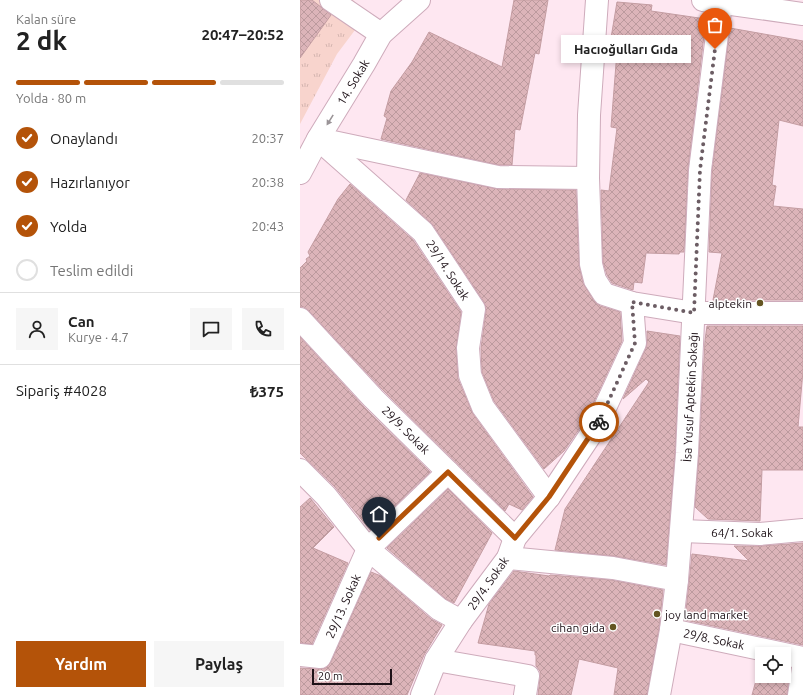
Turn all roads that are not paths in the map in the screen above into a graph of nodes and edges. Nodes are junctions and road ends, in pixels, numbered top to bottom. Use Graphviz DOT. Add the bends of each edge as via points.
graph roads {
  1 [pos="331,0"];
  2 [pos="419,0"];
  3 [pos="597,0"];
  4 [pos="712,2"];
  5 [pos="803,14"];
  6 [pos="381,34"];
  7 [pos="318,139"];
  8 [pos="300,173"];
  9 [pos="588,178"];
  10 [pos="632,302"];
  11 [pos="694,313"];
  12 [pos="803,313"];
  13 [pos="300,320"];
  14 [pos="300,470"];
  15 [pos="448,472"];
  16 [pos="549,497"];
  17 [pos="803,530"];
  18 [pos="682,531"];
  19 [pos="515,538"];
  20 [pos="368,549"];
  21 [pos="508,558"];
  22 [pos="678,580"];
  23 [pos="461,621"];
  24 [pos="671,630"];
  25 [pos="300,655"];
  26 [pos="803,658"];
  27 [pos="436,660"];
  28 [pos="803,668"];
  29 [pos="422,695"];
  30 [pos="526,695"];
  31 [pos="659,695"];
  32 [pos="799,695"];
  1 -- 6 [label="street"];
  2 -- 6 [label="street, 14. Sokak"];
  3 -- 9 [label="street" via="589,115"];
  4 -- 5 [label="street"];
  4 -- 11 [label="street, İsa Yusuf Aptekin Sokağı" via="700,170"];
  6 -- 7 [label="street, 14. Sokak, one-way"];
  7 -- 8 [label="street, 14. Sokak"];
  7 -- 9 [label="street" via="498,177"];
  7 -- 16 [label="street, 29/14. Sokak" via="423,232 474,309 468,348 470,375 483,407"];
  9 -- 10 [label="street" via="591,264 595,280 604,294"];
  10 -- 11 [label="street"];
  10 -- 16 [label="street, 29/4. Sokak" via="635,343 598,425"];
  11 -- 12 [label="street"];
  11 -- 18 [label="street, İsa Yusuf Aptekin Sokağı"];
  13 -- 15 [label="street, 29/9. Sokak" via="373,398"];
  14 -- 20 [label="street" via="326,496"];
  15 -- 19 [label="street, 29/9. Sokak"];
  15 -- 20 [label="street, 29/13. Sokak"];
  16 -- 19 [label="street, 29/4. Sokak"];
  17 -- 18 [label="street, 64/1. Sokak" via="760,534"];
  18 -- 22 [label="street, İsa Yusuf Aptekin Sokağı"];
  19 -- 21 [label="street, 29/4. Sokak"];
  20 -- 23 [label="street" via="439,609"];
  20 -- 25 [label="street, 29/13. Sokak" via="320,657"];
  21 -- 22 [label="street" via="613,568"];
  21 -- 23 [label="street, 29/4. Sokak"];
  22 -- 24 [label="street, İsa Yusuf Aptekin Sokağı"];
  23 -- 27 [label="street, 29/4. Sokak"];
  24 -- 26 [label="street, 29/8. Sokak"];
  24 -- 31 [label="street, İsa Yusuf Aptekin Sokağı"];
  27 -- 29 [label="street, 29/4. Sokak"];
  27 -- 30 [label="street" via="528,676"];
  28 -- 32 [label="street"];
}
